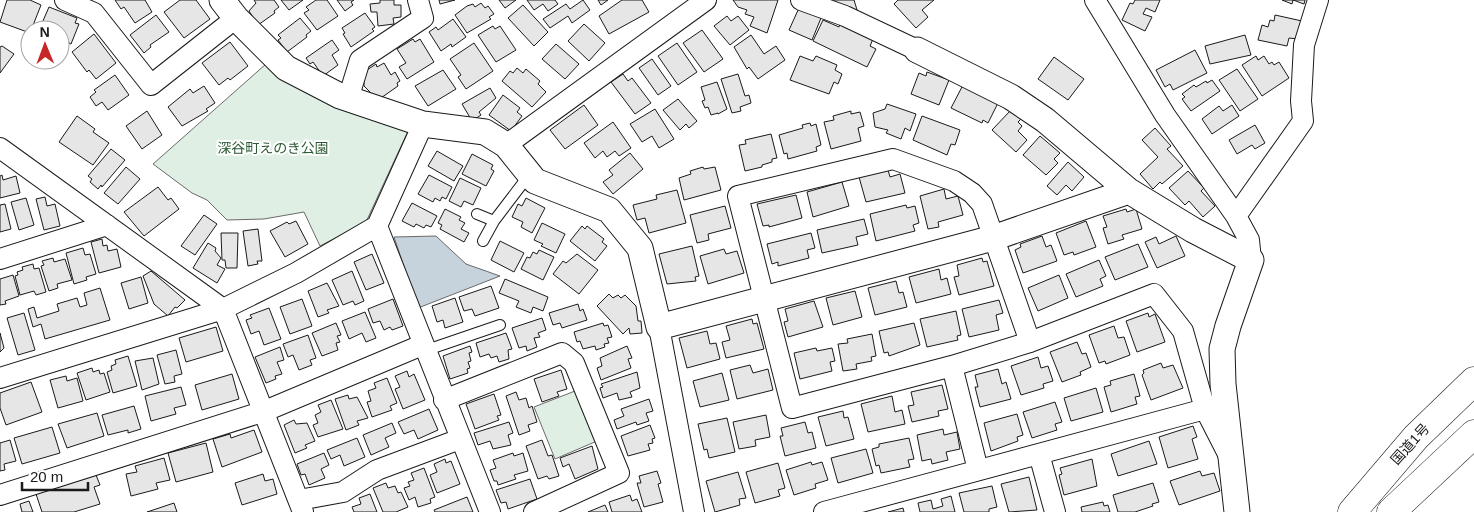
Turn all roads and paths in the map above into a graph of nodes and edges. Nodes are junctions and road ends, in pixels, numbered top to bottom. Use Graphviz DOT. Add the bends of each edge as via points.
graph roads {
  1 [pos="65,0"];
  2 [pos="418,0"];
  3 [pos="706,0"];
  4 [pos="801,0"];
  5 [pos="1094,0"];
  6 [pos="1318,0"];
  7 [pos="229,9"];
  8 [pos="917,50"];
  9 [pos="348,99"];
  10 [pos="423,124"];
  11 [pos="506,145"];
  12 [pos="0,148"];
  13 [pos="530,174"];
  14 [pos="1129,191"];
  15 [pos="478,214"];
  16 [pos="1236,216"];
  17 [pos="494,221"];
  18 [pos="107,226"];
  19 [pos="377,226"];
  20 [pos="993,238"];
  21 [pos="483,241"];
  22 [pos="0,259"];
  23 [pos="1251,260"];
  24 [pos="764,300"];
  25 [pos="223,309"];
  26 [pos="500,325"];
  27 [pos="659,327"];
  28 [pos="1030,342"];
  29 [pos="423,348"];
  30 [pos="952,366"];
  31 [pos="0,378"];
  32 [pos="1474,381"];
  33 [pos="444,400"];
  34 [pos="1204,409"];
  35 [pos="264,411"];
  36 [pos="1474,434"];
  37 [pos="460,439"];
  38 [pos="1039,454"];
  39 [pos="1232,461"];
  40 [pos="978,470"];
  41 [pos="0,495"];
  42 [pos="301,506"];
  43 [pos="490,512"];
  44 [pos="534,512"];
  45 [pos="694,512"];
  46 [pos="824,512"];
  47 [pos="1055,512"];
  48 [pos="1236,512"];
  49 [pos="1352,512"];
  50 [pos="1391,512"];
  1 -- 7 [label="street" via="94,13 151,85"];
  2 -- 9 [label="street" via="423,18 360,60"];
  3 -- 11 [label="street"];
  4 -- 8 [label="street" via="845,16"];
  5 -- 16 [label="street" via="1165,115"];
  6 -- 16 [label="street" via="1304,45 1303,121"];
  7 -- 9 [label="street" via="286,68"];
  8 -- 14 [label="street" via="1011,97 1045,120"];
  9 -- 10 [label="street"];
  10 -- 11 [label="street" via="485,132"];
  10 -- 19 [label="street"];
  11 -- 13 [label="street"];
  12 -- 18 [label="street"];
  13 -- 17 [label="lane"];
  13 -- 27 [label="street" via="535,181 609,210 640,248"];
  14 -- 20 [label="street"];
  14 -- 23 [label="street"];
  15 -- 17 [label="lane"];
  16 -- 23 [label="street" via="1249,240"];
  17 -- 21 [label="lane"];
  18 -- 22 [label="street"];
  18 -- 25 [label="street"];
  19 -- 25 [label="street" via="296,273"];
  19 -- 29 [label="street"];
  20 -- 24 [label="street"];
  20 -- 24 [label="street" via="982,204 972,193 954,181 893,159 738,196"];
  20 -- 28 [label="street"];
  23 -- 39 [label="street" via="1222,349"];
  24 -- 27 [label="street"];
  24 -- 30 [label="street" via="792,408"];
  25 -- 31 [label="street"];
  25 -- 35 [label="street"];
  26 -- 29 [label="lane"];
  27 -- 45 [label="street"];
  28 -- 30 [label="street"];
  28 -- 34 [label="street" via="1154,294 1183,331"];
  29 -- 33 [label="street"];
  29 -- 35 [label="street"];
  30 -- 40 [label="street"];
  32 -- 49 [label="highway, 国道1号" via="1416,436"];
  33 -- 37 [label="street"];
  33 -- 44 [label="street" via="562,353 574,363 620,473"];
  34 -- 38 [label="street"];
  34 -- 39 [label="street"];
  35 -- 41 [label="street"];
  35 -- 42 [label="street"];
  36 -- 50 [label="highway"];
  37 -- 42 [label="street" via="377,470 343,492"];
  37 -- 43 [label="street"];
  38 -- 40 [label="street"];
  38 -- 47 [label="street"];
  39 -- 48 [label="street"];
  40 -- 46 [label="street"];
}
